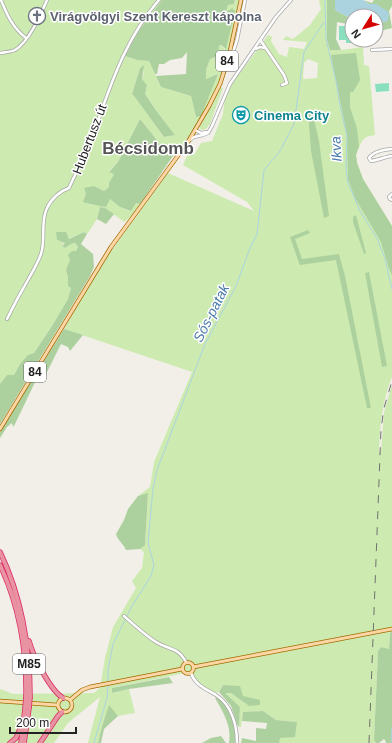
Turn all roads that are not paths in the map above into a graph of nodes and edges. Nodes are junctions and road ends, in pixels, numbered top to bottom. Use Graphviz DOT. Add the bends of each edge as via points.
graph roads {
  1 [pos="2,0"];
  2 [pos="47,0"];
  3 [pos="159,0"];
  4 [pos="241,0"];
  5 [pos="245,0"];
  6 [pos="291,0"];
  7 [pos="26,38"];
  8 [pos="261,41"];
  9 [pos="265,48"];
  10 [pos="392,49"];
  11 [pos="372,50"];
  12 [pos="254,51"];
  13 [pos="0,53"];
  14 [pos="229,64"];
  15 [pos="282,85"];
  16 [pos="199,124"];
  17 [pos="195,130"];
  18 [pos="200,134"];
  19 [pos="188,142"];
  20 [pos="392,149"];
  21 [pos="392,156"];
  22 [pos="392,194"];
  23 [pos="392,200"];
  24 [pos="7,319"];
  25 [pos="0,429"];
  26 [pos="0,552"];
  27 [pos="0,565"];
  28 [pos="124,616"];
  29 [pos="392,629"];
  30 [pos="26,632"];
  31 [pos="186,662"];
  32 [pos="193,667"];
  33 [pos="182,669"];
  34 [pos="191,673"];
  35 [pos="28,697"];
  36 [pos="63,698"];
  37 [pos="70,700"];
  38 [pos="0,701"];
  39 [pos="58,705"];
  40 [pos="27,709"];
  41 [pos="62,712"];
  42 [pos="25,717"];
  43 [pos="10,743"];
  44 [pos="21,743"];
  45 [pos="24,743"];
  46 [pos="40,743"];
  47 [pos="237,743"];
  1 -- 7 [label="street" via="7,15"];
  2 -- 7 [label="street"];
  3 -- 24 [label="street, Hubertusz út" via="124,53 69,188 62,190 46,209 41,254"];
  4 -- 16 [label="main road, 84" via="224,71"];
  5 -- 14 [label="street"];
  6 -- 8 [label="street" via="276,17"];
  7 -- 13 [label="street" via="14,51"];
  8 -- 9 [label="street"];
  8 -- 12 [label="street"];
  9 -- 12 [label="street" via="260,47"];
  9 -- 15 [label="street" via="284,75 287,83"];
  10 -- 11 [label="street"];
  12 -- 18 [label="street" via="228,87 209,131 207,134"];
  16 -- 17 [label="main road, 84"];
  16 -- 18 [label="street"];
  17 -- 18 [label="street"];
  17 -- 19 [label="main road, 84"];
  18 -- 19 [label="street"];
  19 -- 25 [label="main road, 84" via="112,247"];
  20 -- 21 [label="street" via="376,152 369,158 372,162"];
  22 -- 23 [label="street" via="389,196"];
  26 -- 30 [label="highway, M85" via="17,594"];
  27 -- 35 [label="highway, M85" via="13,599 22,635"];
  28 -- 31 [label="street" via="156,642 176,650"];
  29 -- 32 [label="main road"];
  30 -- 35 [label="highway, M85"];
  30 -- 36 [label="highway" via="38,664"];
  31 -- 32 [label="main road"];
  31 -- 33 [label="main road"];
  32 -- 34 [label="main road"];
  33 -- 34 [label="main road" via="185,673"];
  33 -- 37 [label="main road" via="82,690"];
  34 -- 47 [label="street" via="199,685 227,705 233,716"];
  35 -- 40 [label="highway, M85, bridge"];
  36 -- 37 [label="main road"];
  36 -- 39 [label="main road"];
  37 -- 41 [label="main road" via="71,710"];
  38 -- 39 [label="main road"];
  39 -- 41 [label="main road"];
  40 -- 42 [label="highway, M85"];
  40 -- 45 [label="highway, M85"];
  41 -- 46 [label="highway"];
  42 -- 43 [label="highway" via="20,732"];
  42 -- 44 [label="highway, M85"];
}
